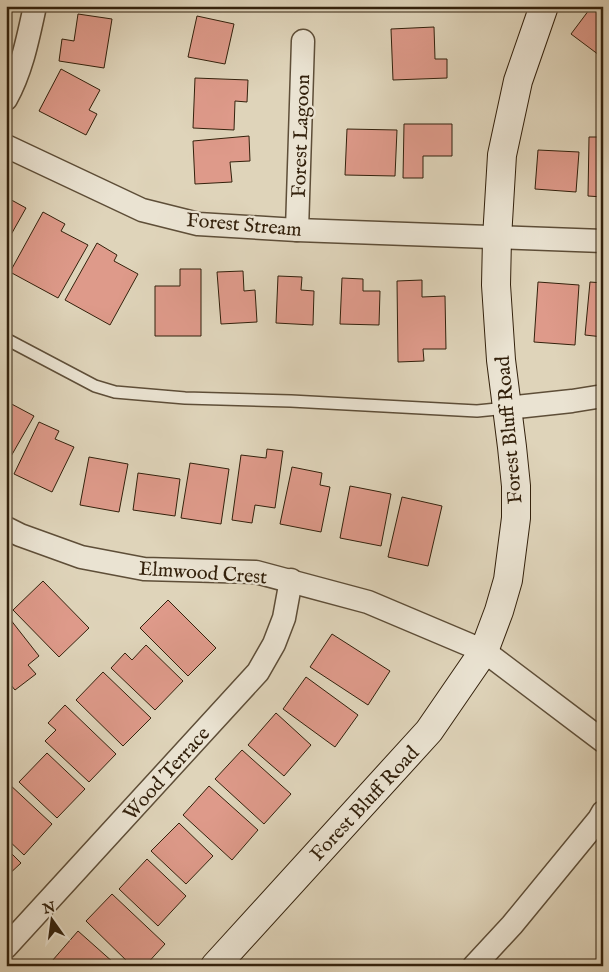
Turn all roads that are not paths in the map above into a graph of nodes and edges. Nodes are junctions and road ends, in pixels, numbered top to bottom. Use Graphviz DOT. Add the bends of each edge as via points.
graph roads {
  1 [pos="35,6"];
  2 [pos="544,6"];
  3 [pos="302,42"];
  4 [pos="6,99"];
  5 [pos="6,146"];
  6 [pos="297,230"];
  7 [pos="497,238"];
  8 [pos="603,241"];
  9 [pos="6,339"];
  10 [pos="603,396"];
  11 [pos="507,408"];
  12 [pos="11,538"];
  13 [pos="291,580"];
  14 [pos="484,651"];
  15 [pos="603,742"];
  16 [pos="603,812"];
  17 [pos="6,947"];
  18 [pos="215,966"];
  19 [pos="474,966"];
  1 -- 4 [label="street" via="26,48"];
  2 -- 7 [label="street, Forest Bluff Road" via="518,81 502,155"];
  3 -- 6 [label="street, Forest Lagoon"];
  5 -- 6 [label="street, Forest Stream" via="142,210 198,224"];
  6 -- 7 [label="street, Forest Stream"];
  7 -- 8 [label="street, Forest Stream"];
  7 -- 11 [label="street, Forest Bluff Road" via="496,285"];
  9 -- 11 [label="lane" via="95,386 142,396 477,411"];
  10 -- 11 [label="street"];
  11 -- 14 [label="street, Forest Bluff Road" via="516,486 514,541 508,580"];
  12 -- 13 [label="street, Elmwood Crest" via="81,557 144,569 256,572"];
  13 -- 14 [label="street, Elmwood Crest" via="368,602"];
  13 -- 17 [label="street, Wood Terrace" via="284,618 258,672"];
  14 -- 15 [label="street, Elmwood Crest"];
  14 -- 18 [label="street, Forest Bluff Road" via="430,732"];
  16 -- 19 [label="street" via="512,925"];
}
